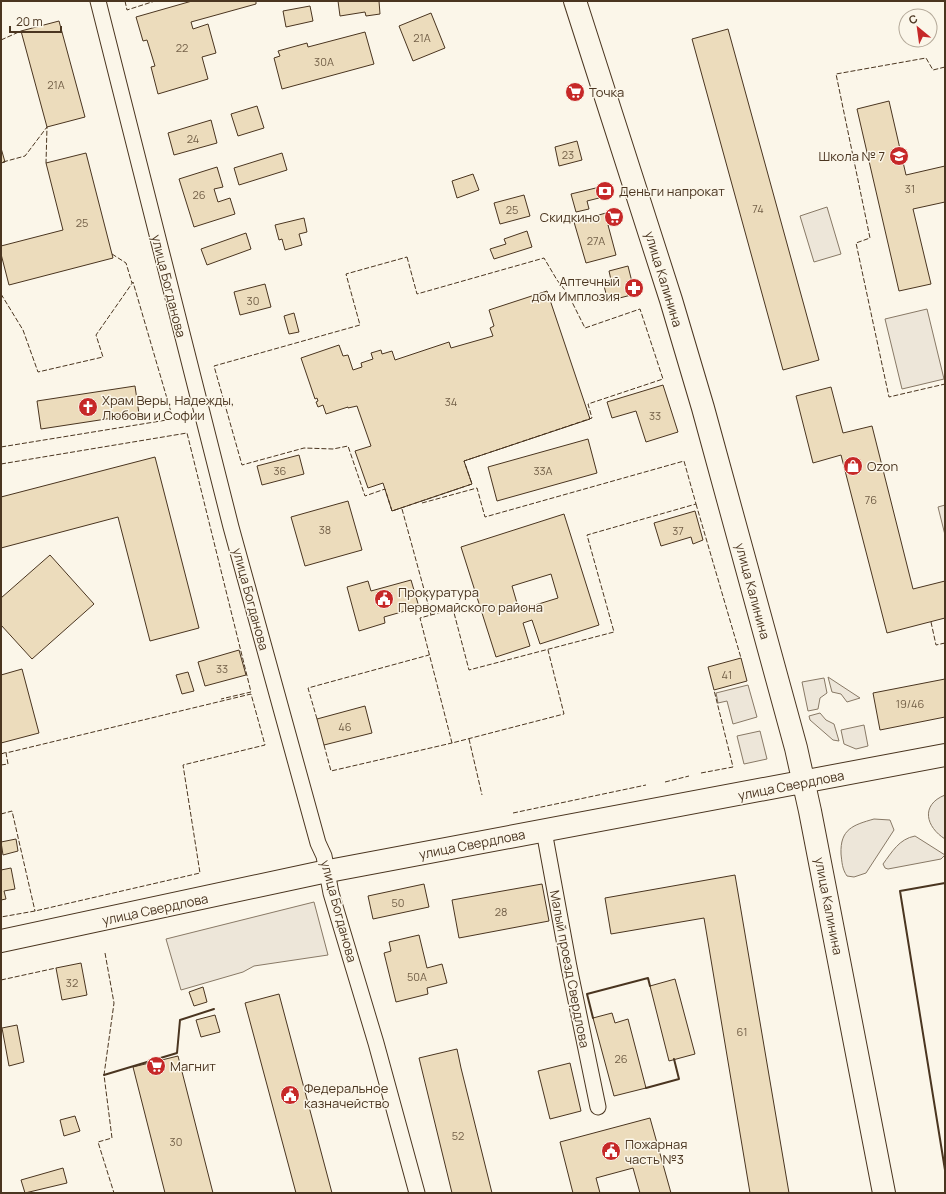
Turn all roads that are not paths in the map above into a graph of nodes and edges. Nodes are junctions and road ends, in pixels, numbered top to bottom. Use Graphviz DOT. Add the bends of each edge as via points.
graph roads {
  1 [pos="98,1"];
  2 [pos="575,1"];
  3 [pos="945,755"];
  4 [pos="804,782"];
  5 [pos="544,831"];
  6 [pos="326,872"];
  7 [pos="1,941"];
  8 [pos="598,1107"];
  9 [pos="417,1193"];
  10 [pos="884,1193"];
  1 -- 6 [label="street, улица Богданова" via="231,527 318,843 324,856"];
  2 -- 4 [label="main road, улица Калинина" via="670,295"];
  3 -- 4 [label="main road, улица Свердлова"];
  4 -- 5 [label="main road, улица Свердлова"];
  4 -- 10 [label="main road, улица Калинина"];
  5 -- 6 [label="main road, улица Свердлова"];
  5 -- 8 [label="street, Малый проезд Свердлова"];
  6 -- 7 [label="main road, улица Свердлова"];
  6 -- 9 [label="street, улица Богданова"];
}
